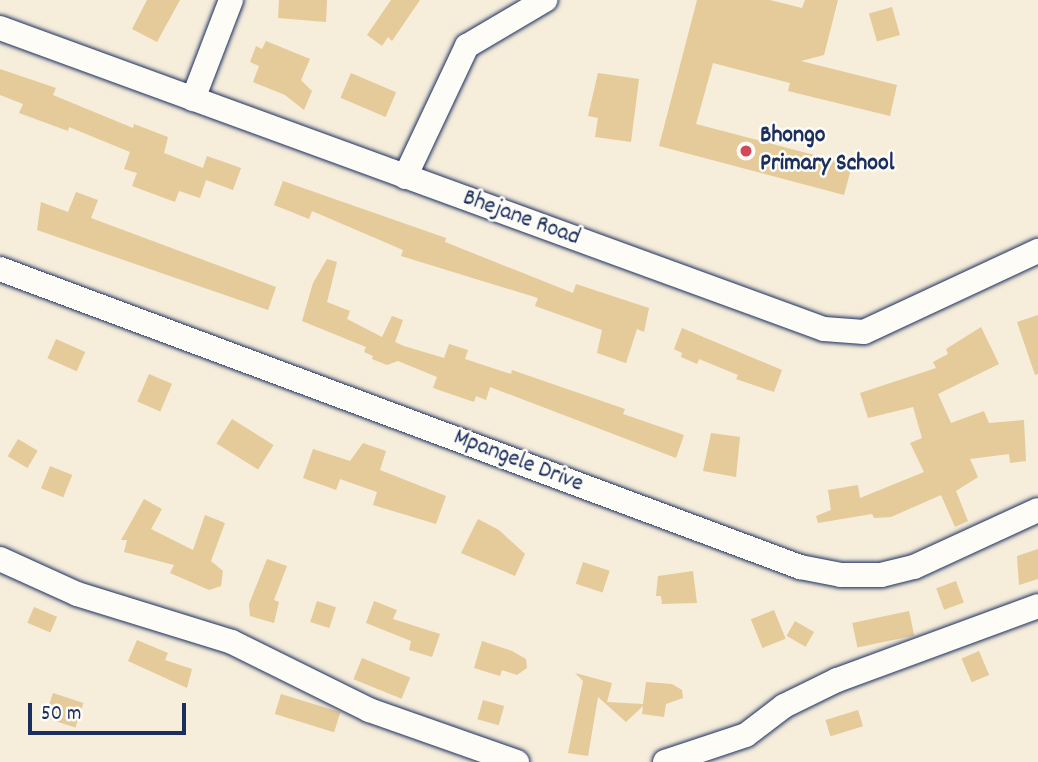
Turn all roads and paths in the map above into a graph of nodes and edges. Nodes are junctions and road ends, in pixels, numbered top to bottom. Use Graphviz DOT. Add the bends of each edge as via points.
graph roads {
  1 [pos="231,0"];
  2 [pos="545,0"];
  3 [pos="0,28"];
  4 [pos="193,99"];
  5 [pos="405,177"];
  6 [pos="1038,251"];
  7 [pos="0,269"];
  8 [pos="1038,510"];
  9 [pos="0,559"];
  10 [pos="1038,606"];
  11 [pos="716,755"];
  12 [pos="517,762"];
  13 [pos="666,762"];
  1 -- 4 [label="street"];
  2 -- 5 [label="street" via="467,46"];
  3 -- 4 [label="street, Bhejane Road"];
  4 -- 5 [label="street, Bhejane Road"];
  5 -- 6 [label="street, Bhejane Road" via="843,333 864,332 898,318"];
  7 -- 8 [label="street, Mpangele Drive" via="800,567 841,575 881,575 914,567"];
  9 -- 12 [label="street" via="77,594 232,642 369,710"];
  10 -- 11 [label="street" via="836,680 784,706"];
  11 -- 13 [label="street"];
}
